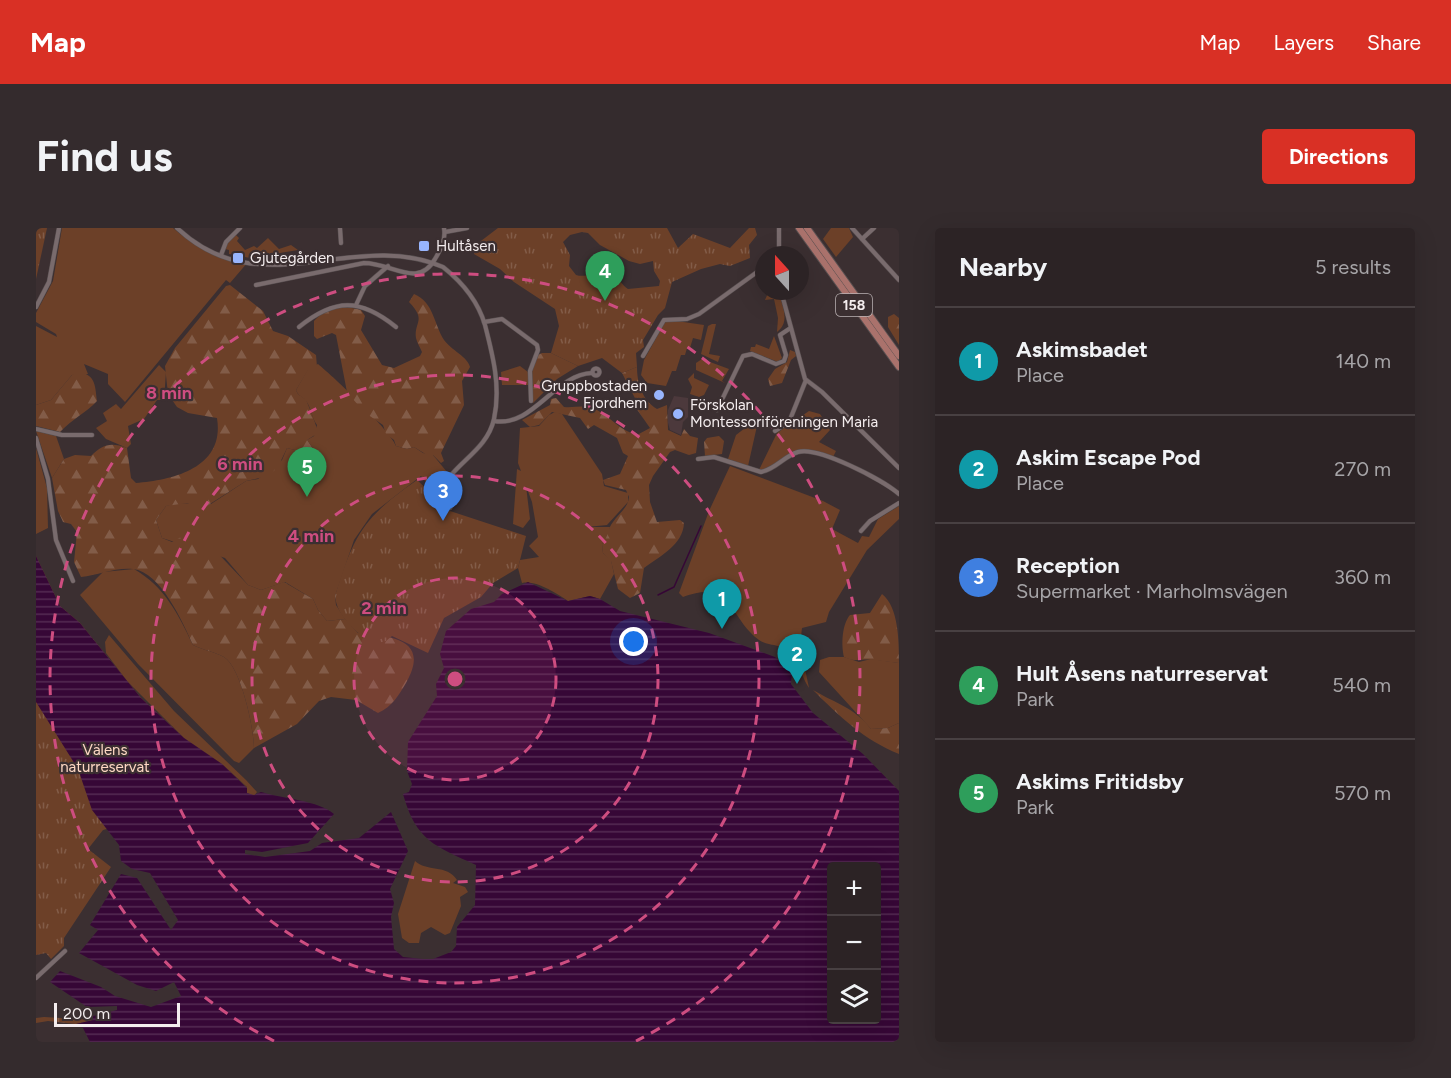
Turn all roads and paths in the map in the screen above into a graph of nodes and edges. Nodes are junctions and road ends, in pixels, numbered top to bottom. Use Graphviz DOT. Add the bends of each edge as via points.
graph roads {
  1 [pos="59,228"];
  2 [pos="177,228"];
  3 [pos="240,228"];
  4 [pos="340,228"];
  5 [pos="467,228"];
  6 [pos="779,228"];
  7 [pos="799,228"];
  8 [pos="807,228"];
  9 [pos="852,228"];
  10 [pos="874,228"];
  11 [pos="444,230"];
  12 [pos="862,239"];
  13 [pos="351,242"];
  14 [pos="341,243"];
  15 [pos="333,245"];
  16 [pos="779,246"];
  17 [pos="221,255"];
  18 [pos="425,255"];
  19 [pos="273,258"];
  20 [pos="434,260"];
  21 [pos="388,266"];
  22 [pos="755,274"];
  23 [pos="898,277"];
  24 [pos="256,285"];
  25 [pos="783,300"];
  26 [pos="356,305"];
  27 [pos="36,307"];
  28 [pos="484,322"];
  29 [pos="299,327"];
  30 [pos="396,327"];
  31 [pos="789,329"];
  32 [pos="643,356"];
  33 [pos="899,357"];
  34 [pos="899,367"];
  35 [pos="592,373"];
  36 [pos="806,380"];
  37 [pos="531,401"];
  38 [pos="717,410"];
  39 [pos="494,421"];
  40 [pos="36,429"];
  41 [pos="775,432"];
  42 [pos="92,435"];
  43 [pos="36,438"];
  44 [pos="698,459"];
  45 [pos="899,468"];
  46 [pos="442,484"];
  47 [pos="899,494"];
  48 [pos="899,503"];
  49 [pos="861,531"];
  50 [pos="73,581"];
  51 [pos="65,951"];
  52 [pos="36,978"];
  1 -- 27 [label="street" via="49,282"];
  2 -- 17 [label="street"];
  3 -- 17 [label="street" via="226,242"];
  4 -- 14 [label="street"];
  5 -- 11 [label="street"];
  6 -- 16 [label="street"];
  7 -- 34 [label="main road, 158"];
  8 -- 33 [label="main road, 158"];
  9 -- 12 [label="street"];
  10 -- 12 [label="street"];
  11 -- 20 [label="street" via="443,244"];
  12 -- 23 [label="street"];
  13 -- 14 [label="street"];
  14 -- 15 [label="street"];
  17 -- 19 [label="street"];
  18 -- 20 [label="street"];
  20 -- 21 [label="street" via="420,274"];
  20 -- 28 [label="street" via="466,289"];
  21 -- 24 [label="street" via="358,263"];
  21 -- 26 [label="street" via="365,286"];
  22 -- 32 [label="street" via="699,314 687,319 665,319"];
  25 -- 31 [label="street"];
  26 -- 29 [label="street" via="330,306"];
  26 -- 30 [label="street"];
  28 -- 37 [label="street" via="502,319 537,345 530,371"];
  28 -- 39 [label="street" via="497,382"];
  31 -- 36 [label="street"];
  31 -- 38 [label="street" via="780,335 784,361 776,364 752,354 743,356"];
  35 -- 39 [label="street" via="568,381 531,410 504,422"];
  36 -- 41 [label="street" via="789,422"];
  36 -- 45 [label="street"];
  39 -- 46 [label="street" via="481,444"];
  40 -- 42 [label="street" via="62,435"];
  43 -- 50 [label="street" via="48,478 56,540"];
  44 -- 47 [label="street" via="714,457 761,472 795,453 812,452 877,478"];
  46 -- 46 [label="street" via="436,502 444,510 454,500"];
  48 -- 49 [label="street"];
  51 -- 52 [label="street"];
}
